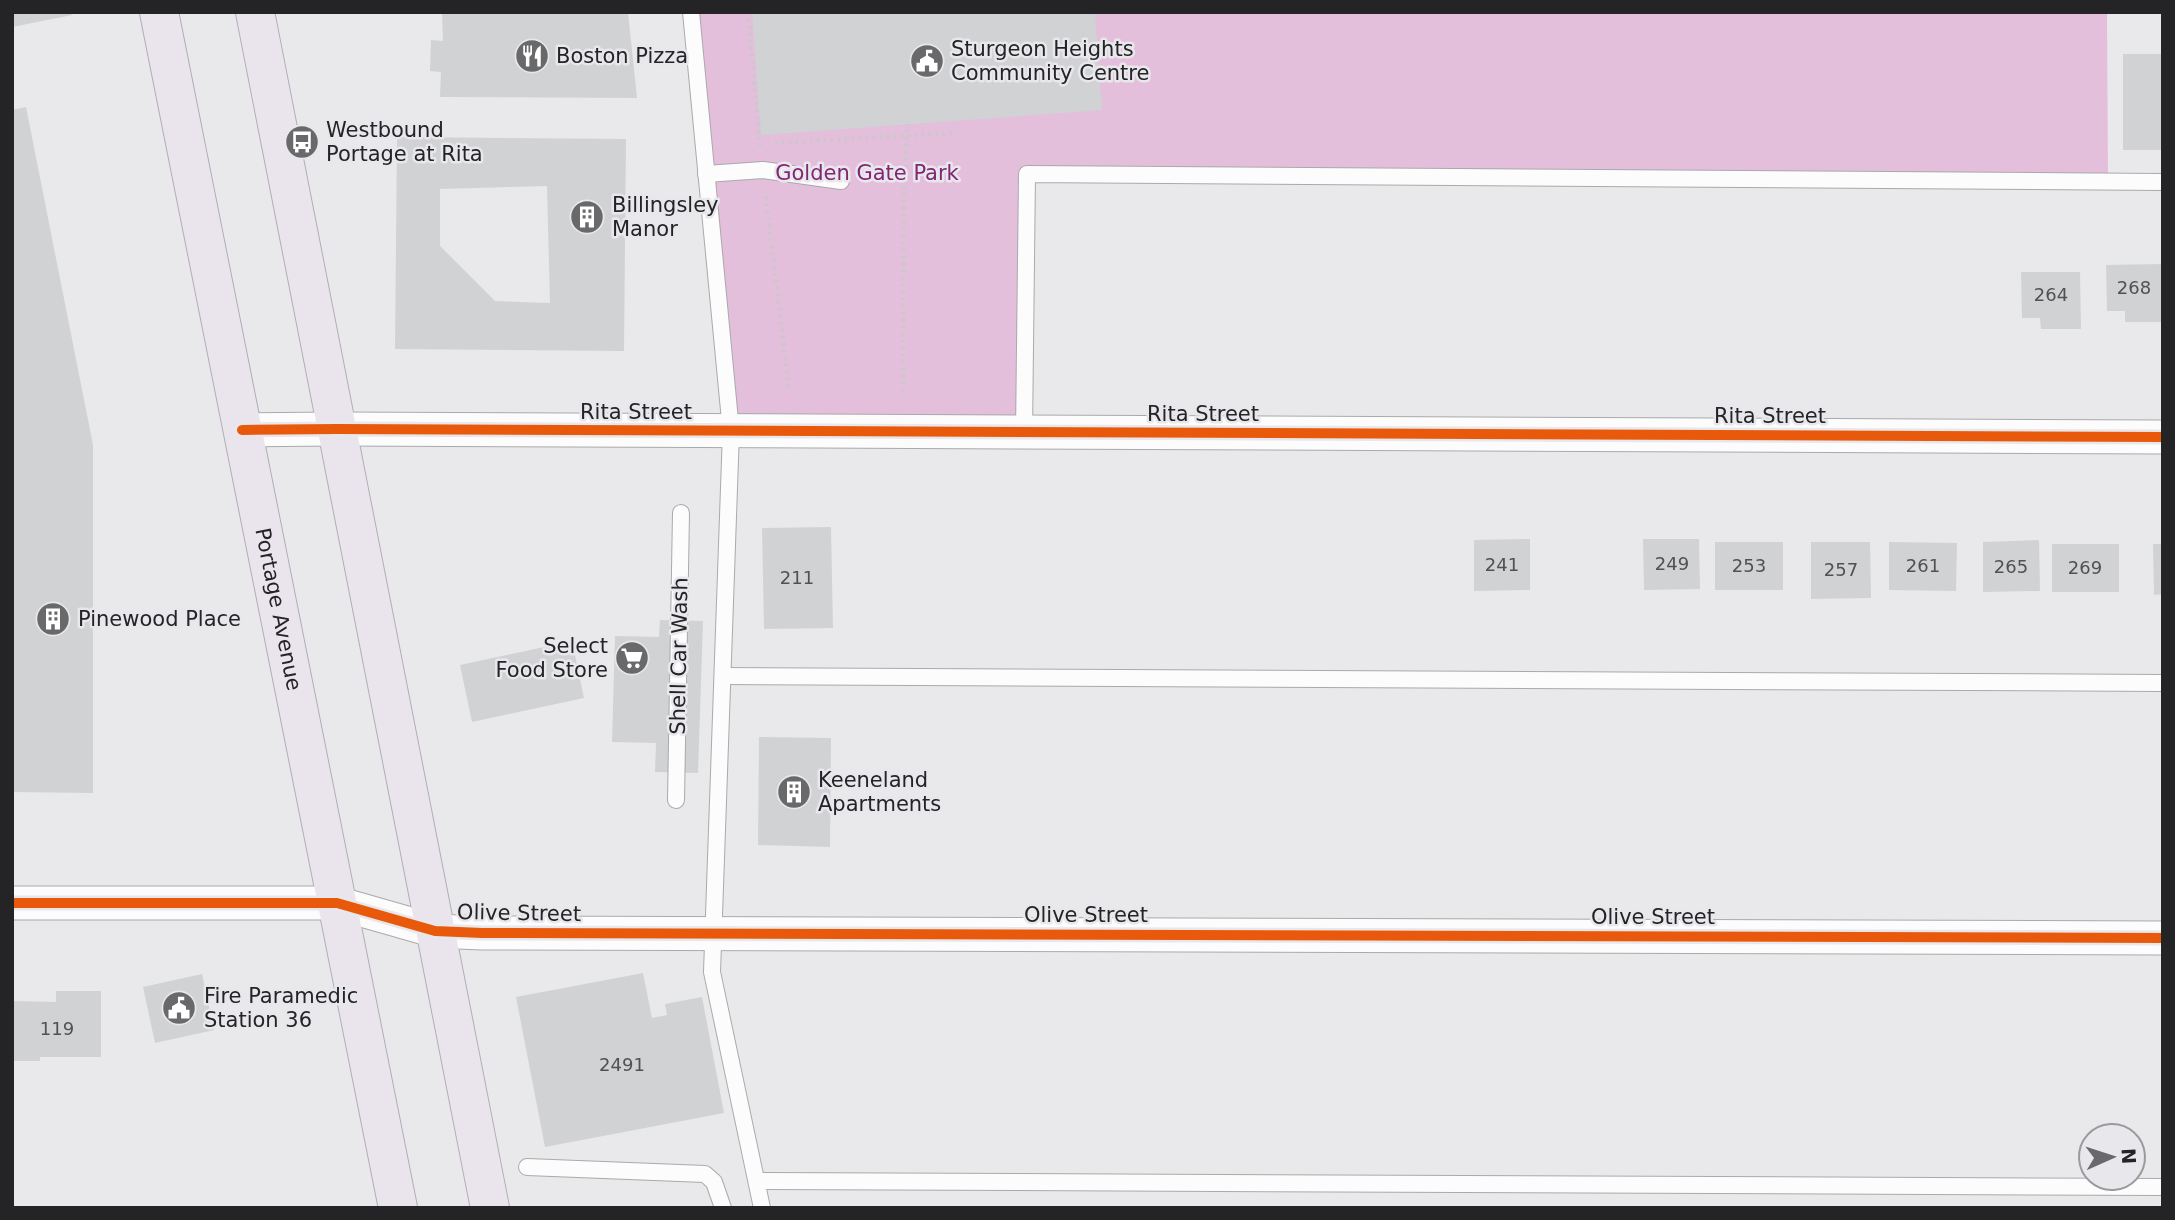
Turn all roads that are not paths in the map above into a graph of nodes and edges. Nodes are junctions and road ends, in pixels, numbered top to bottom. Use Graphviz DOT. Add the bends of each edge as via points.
graph roads {
  1 [pos="159,12"];
  2 [pos="255,12"];
  3 [pos="691,12"];
  4 [pos="706,174"];
  5 [pos="841,181"];
  6 [pos="2163,182"];
  7 [pos="337,429"];
  8 [pos="242,430"];
  9 [pos="731,431"];
  10 [pos="1024,433"];
  11 [pos="2163,437"];
  12 [pos="681,513"];
  13 [pos="723,676"];
  14 [pos="2163,683"];
  15 [pos="676,800"];
  16 [pos="12,903"];
  17 [pos="337,904"];
  18 [pos="435,931"];
  19 [pos="713,933"];
  20 [pos="2163,938"];
  21 [pos="527,1167"];
  22 [pos="757,1181"];
  23 [pos="2163,1187"];
  24 [pos="398,1208"];
  25 [pos="490,1208"];
  26 [pos="723,1208"];
  27 [pos="762,1208"];
  1 -- 8 [label="highway, Portage Avenue"];
  2 -- 7 [label="highway"];
  3 -- 4 [label="lane"];
  4 -- 5 [label="lane" via="763,170"];
  4 -- 9 [label="lane"];
  6 -- 10 [label="lane" via="1027,174"];
  7 -- 8 [label="street, Rita Street"];
  7 -- 9 [label="street, Rita Street"];
  7 -- 18 [label="highway"];
  8 -- 17 [label="highway, Portage Avenue"];
  9 -- 10 [label="street, Rita Street"];
  9 -- 13 [label="lane"];
  10 -- 11 [label="street, Rita Street"];
  12 -- 15 [label="lane, Shell Car Wash"];
  13 -- 14 [label="lane"];
  13 -- 19 [label="lane"];
  16 -- 17 [label="street, Olive Street"];
  17 -- 18 [label="street, Olive Street"];
  17 -- 24 [label="highway, Portage Avenue"];
  18 -- 19 [label="street, Olive Street"];
  18 -- 25 [label="highway"];
  19 -- 20 [label="street, Olive Street"];
  19 -- 22 [label="lane" via="712,972"];
  21 -- 26 [label="lane" via="705,1174 714,1182"];
  22 -- 23 [label="lane"];
  22 -- 27 [label="lane"];
}
